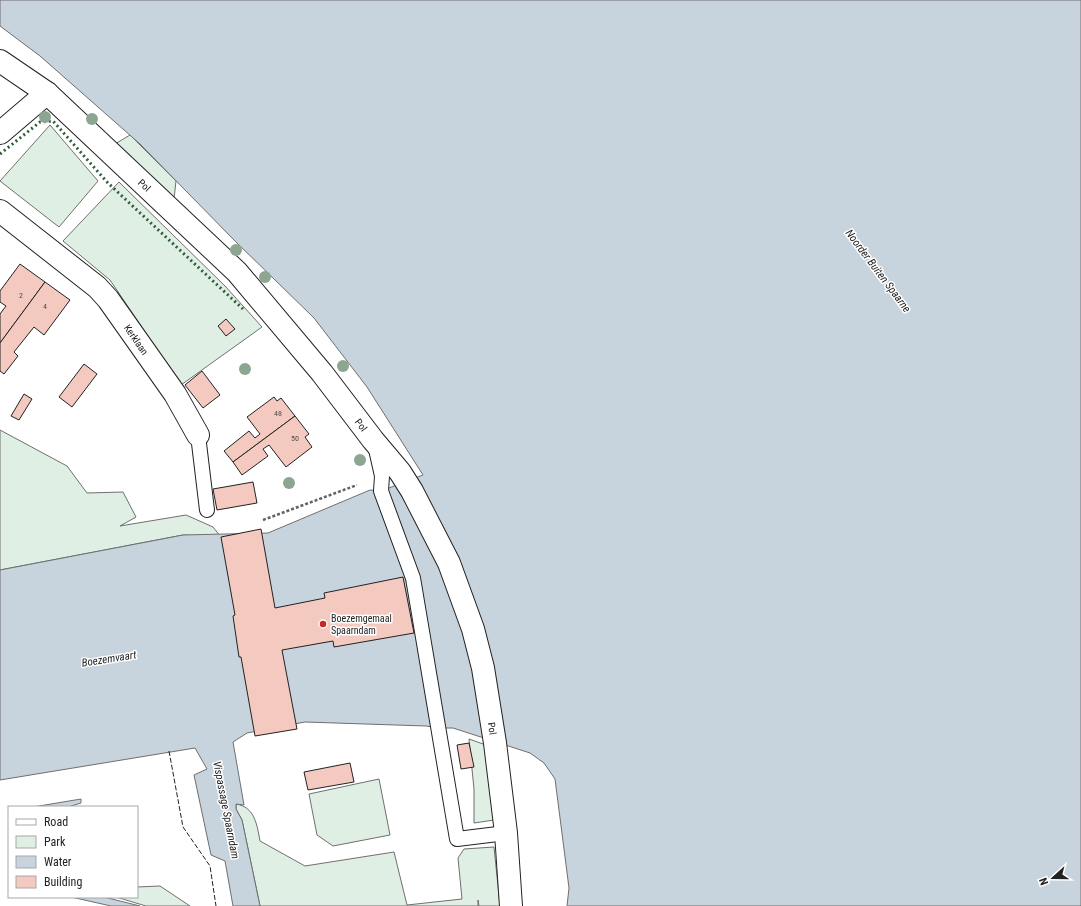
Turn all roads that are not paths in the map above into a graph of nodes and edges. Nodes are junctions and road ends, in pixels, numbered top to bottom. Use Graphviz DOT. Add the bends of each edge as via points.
graph roads {
  1 [pos="0,61"];
  2 [pos="47,92"];
  3 [pos="0,133"];
  4 [pos="0,211"];
  5 [pos="198,435"];
  6 [pos="391,474"];
  7 [pos="207,510"];
  8 [pos="506,832"];
  9 [pos="511,906"];
  1 -- 2 [label="street, Pol"];
  2 -- 3 [label="street"];
  2 -- 6 [label="street, Pol" via="237,272 322,372 373,440"];
  4 -- 5 [label="street, Kerklaan" via="97,287 108,299 175,394"];
  5 -- 7 [label="lane, Kerklaan"];
  6 -- 8 [label="street, Pol" via="412,491 449,563 473,629 483,668"];
  6 -- 8 [label="lane" via="381,491 413,578 457,839"];
  8 -- 9 [label="street, Pol"];
}
